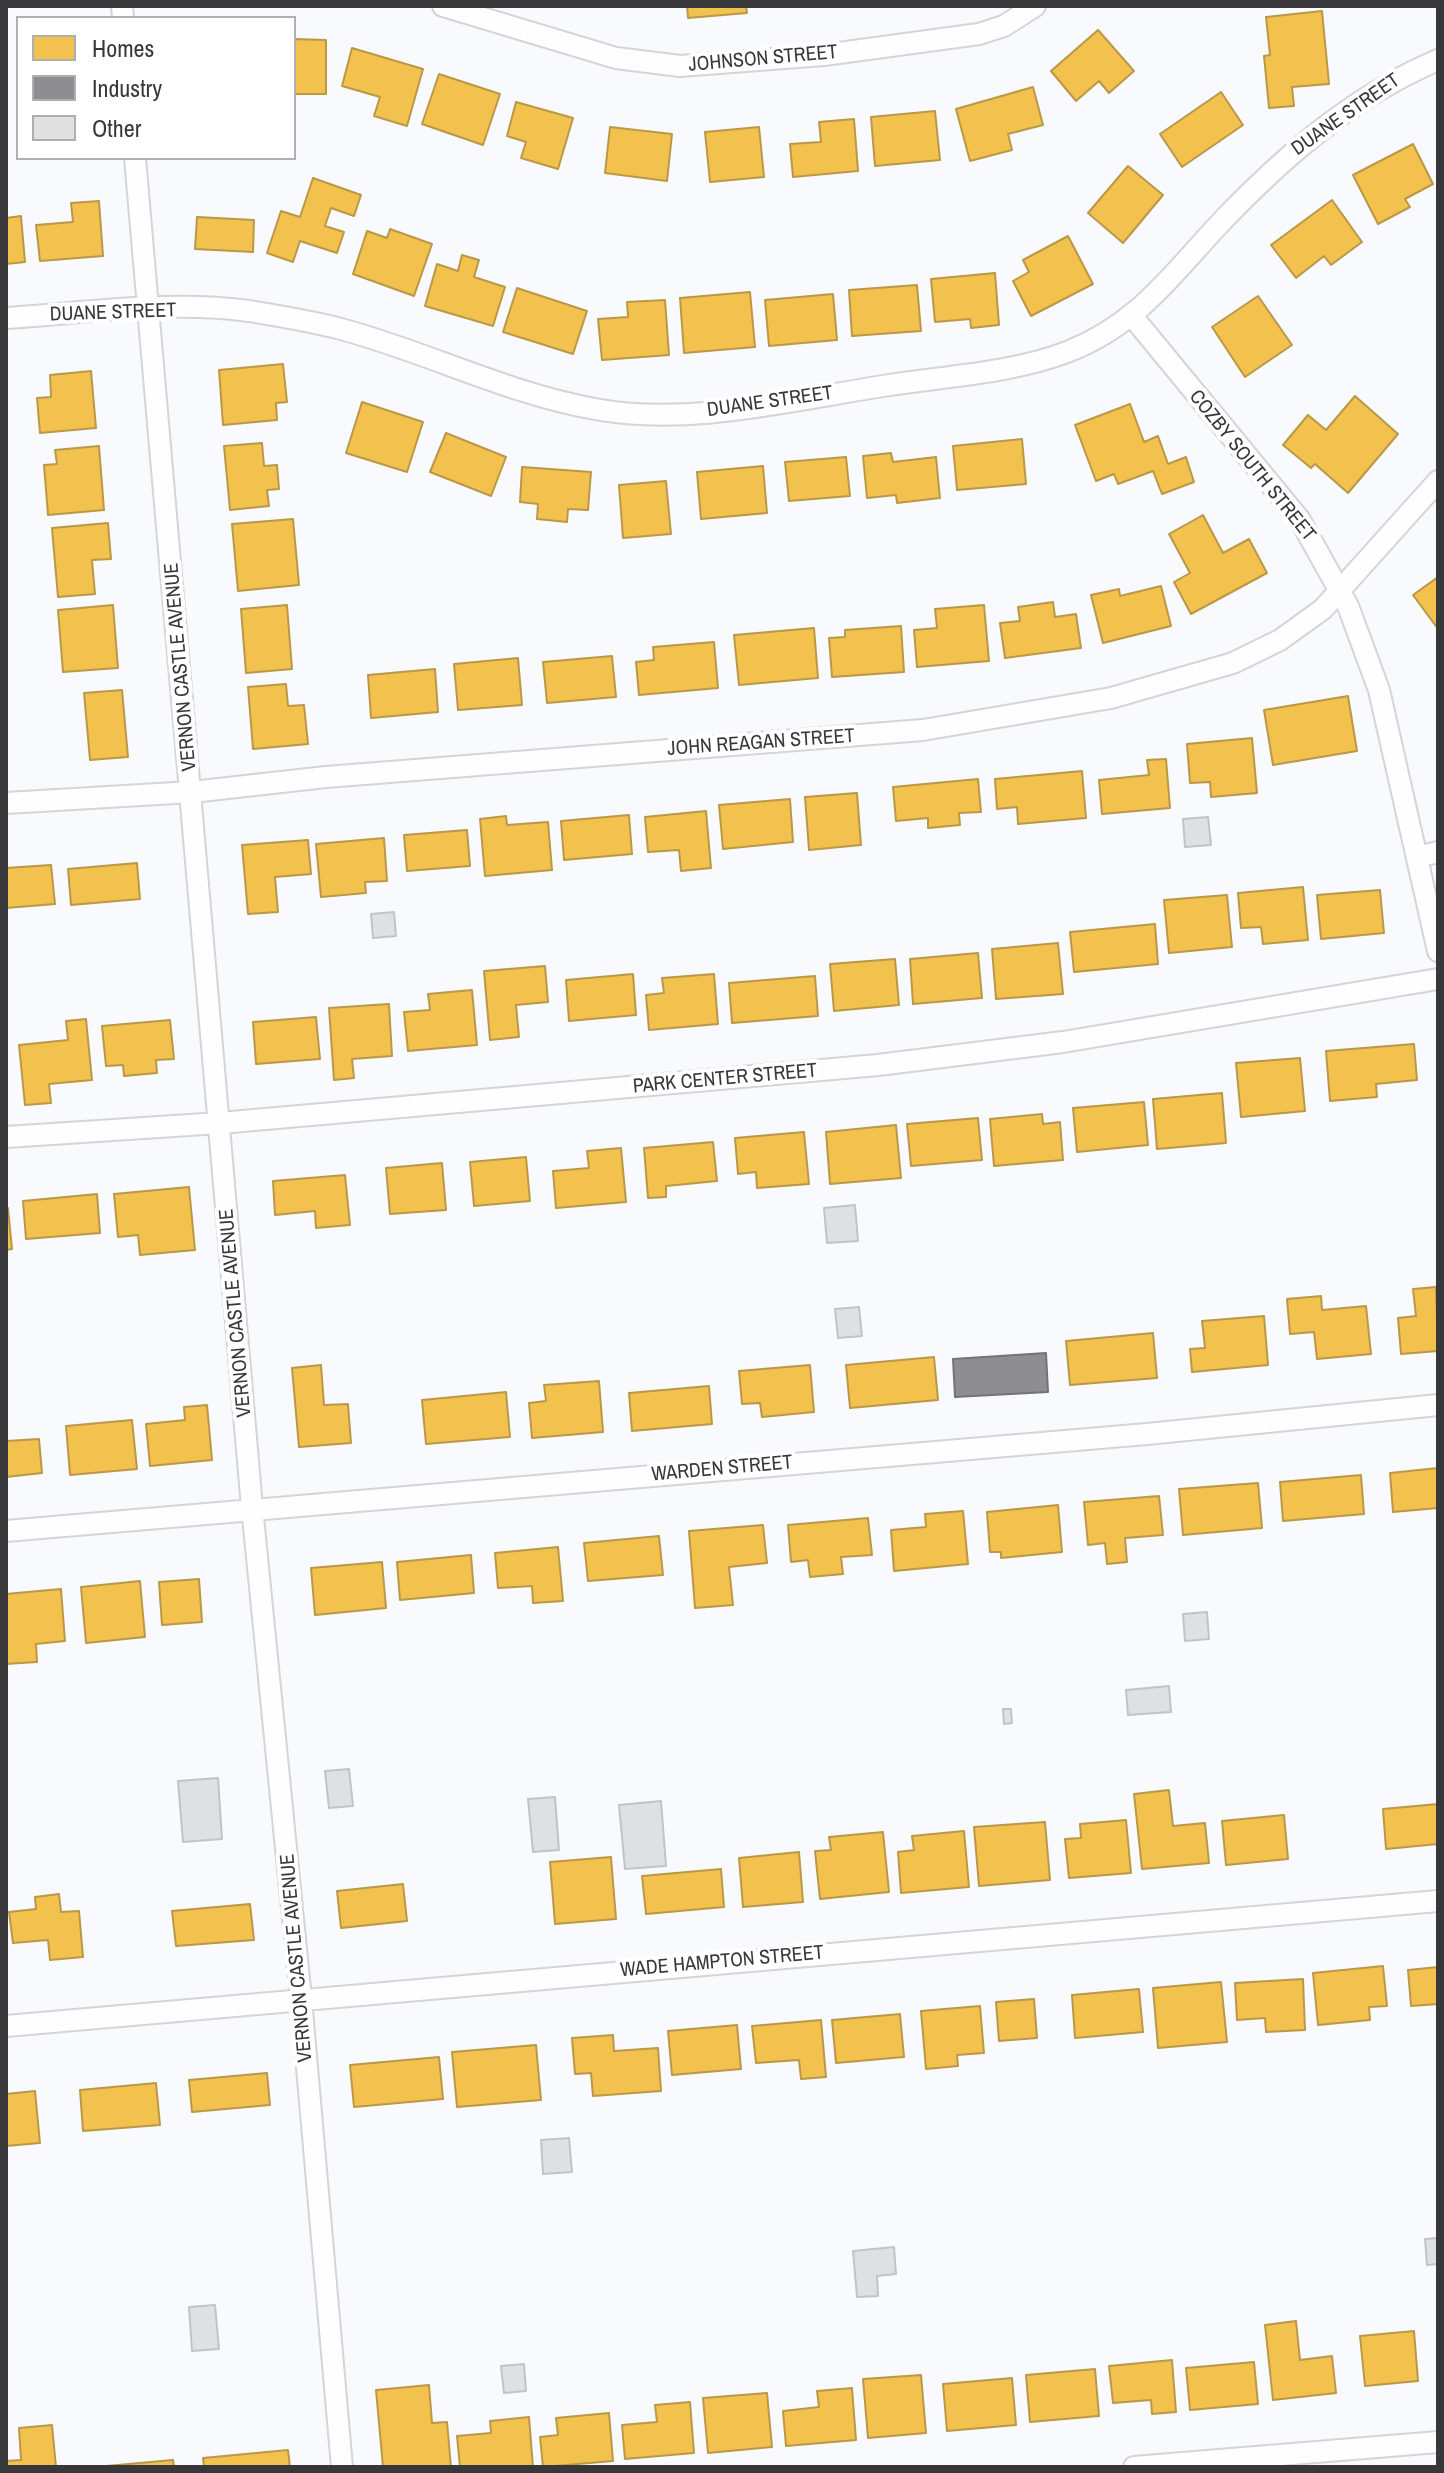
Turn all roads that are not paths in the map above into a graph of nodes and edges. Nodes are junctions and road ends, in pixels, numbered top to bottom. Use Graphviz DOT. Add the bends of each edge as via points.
graph roads {
  1 [pos="443,6"];
  2 [pos="1035,6"];
  3 [pos="1438,60"];
  4 [pos="135,160"];
  5 [pos="149,309"];
  6 [pos="1132,316"];
  7 [pos="6,318"];
  8 [pos="1438,481"];
  9 [pos="1340,590"];
  10 [pos="192,792"];
  11 [pos="6,803"];
  12 [pos="1438,852"];
  13 [pos="1417,857"];
  14 [pos="1438,951"];
  15 [pos="1438,979"];
  16 [pos="220,1123"];
  17 [pos="6,1137"];
  18 [pos="1438,1405"];
  19 [pos="252,1507"];
  20 [pos="6,1531"];
  21 [pos="1438,1901"];
  22 [pos="301,1999"];
  23 [pos="6,2026"];
  24 [pos="1438,2442"];
  25 [pos="342,2467"];
  26 [pos="1134,2467"];
  1 -- 2 [label="street, JOHNSON STREET" via="616,58 680,66 824,55 979,34 1004,26"];
  3 -- 6 [label="street, DUANE STREET" via="1348,109 1284,158"];
  4 -- 5 [label="street, VERNON CASTLE AVENUE"];
  5 -- 6 [label="street, DUANE STREET" via="245,311 341,329 523,392 598,410 655,414 1014,367 1064,353 1111,332"];
  5 -- 7 [label="street, DUANE STREET"];
  5 -- 10 [label="street, VERNON CASTLE AVENUE"];
  6 -- 9 [label="street, COZBY SOUTH STREET" via="1300,520"];
  8 -- 9 [label="street, JOHN REAGAN STREET"];
  9 -- 10 [label="street, JOHN REAGAN STREET" via="1280,640 1233,663 1096,700 923,730"];
  9 -- 13 [label="street, COZBY SOUTH STREET" via="1379,690"];
  10 -- 11 [label="street, JOHN REAGAN STREET"];
  10 -- 16 [label="street, VERNON CASTLE AVENUE"];
  12 -- 13 [label="street"];
  13 -- 14 [label="street, COZBY SOUTH STREET"];
  15 -- 16 [label="street, PARK CENTER STREET" via="1063,1042 878,1065"];
  16 -- 17 [label="street, PARK CENTER STREET"];
  16 -- 19 [label="street, VERNON CASTLE AVENUE"];
  18 -- 19 [label="street, WARDEN STREET"];
  19 -- 20 [label="street, WARDEN STREET"];
  19 -- 22 [label="street, VERNON CASTLE AVENUE"];
  21 -- 22 [label="street, WADE HAMPTON STREET"];
  22 -- 23 [label="street, WADE HAMPTON STREET"];
  22 -- 25 [label="street, VERNON CASTLE AVENUE"];
  24 -- 26 [label="street"];
}
